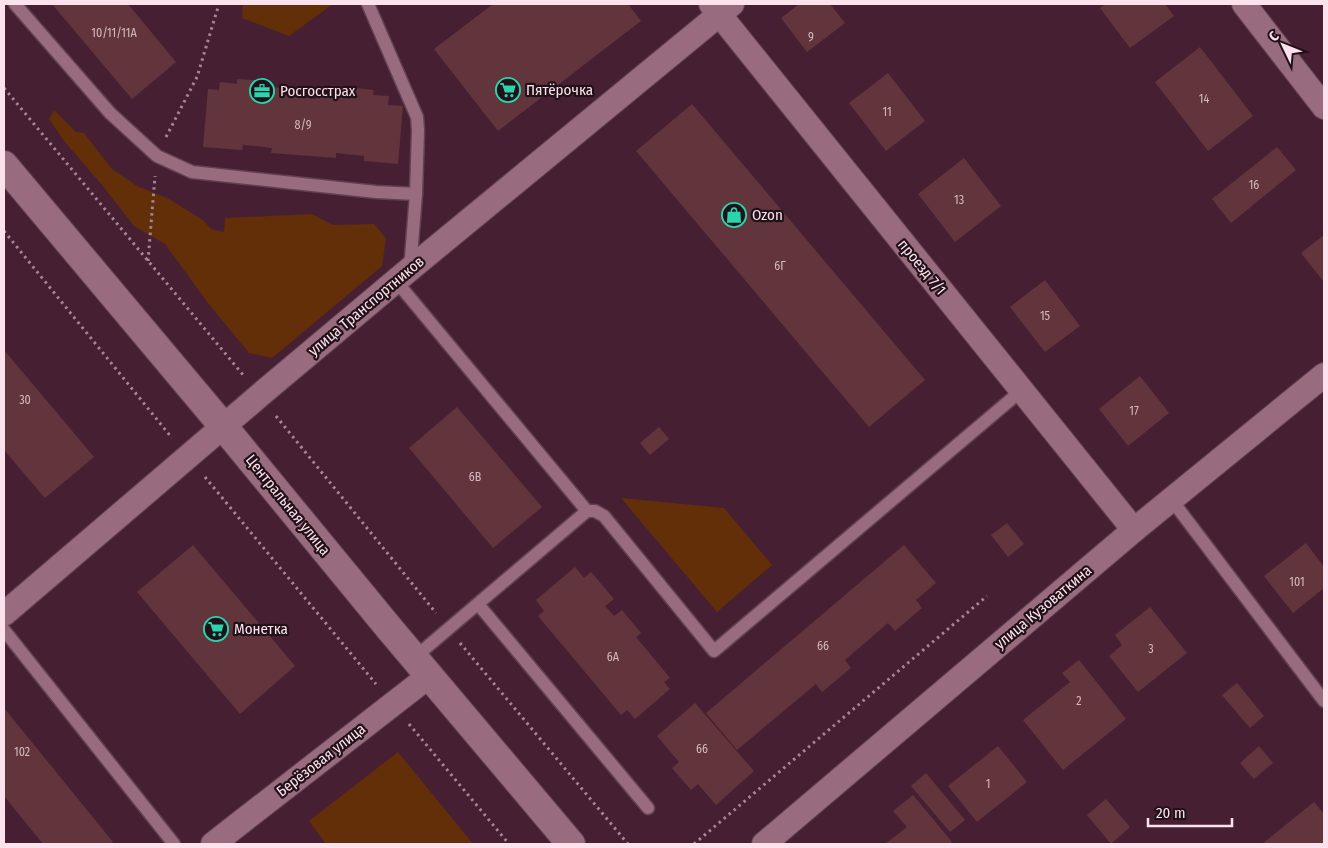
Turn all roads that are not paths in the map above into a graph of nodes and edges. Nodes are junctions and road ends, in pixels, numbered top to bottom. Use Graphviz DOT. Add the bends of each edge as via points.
graph roads {
  1 [pos="14,4"];
  2 [pos="368,4"];
  3 [pos="1244,4"];
  4 [pos="721,7"];
  5 [pos="1324,106"];
  6 [pos="7,176"];
  7 [pos="416,194"];
  8 [pos="403,275"];
  9 [pos="1324,375"];
  10 [pos="1022,390"];
  11 [pos="223,426"];
  12 [pos="1171,499"];
  13 [pos="586,511"];
  14 [pos="1134,530"];
  15 [pos="478,604"];
  16 [pos="4,614"];
  17 [pos="4,630"];
  18 [pos="422,667"];
  19 [pos="1324,701"];
  20 [pos="648,808"];
  21 [pos="174,844"];
  22 [pos="213,844"];
  23 [pos="572,844"];
  24 [pos="764,844"];
  1 -- 7 [label="lane" via="110,113 157,156 192,172"];
  2 -- 7 [label="lane" via="417,116"];
  3 -- 5 [label="street"];
  4 -- 8 [label="street, улица Транспортников"];
  4 -- 10 [label="street, проезд 7/1"];
  6 -- 11 [label="street, Центральная улица"];
  7 -- 8 [label="lane"];
  8 -- 11 [label="street, улица Транспортников"];
  8 -- 13 [label="lane"];
  9 -- 12 [label="street, улица Кузоваткина"];
  10 -- 13 [label="lane" via="714,651 604,516"];
  10 -- 14 [label="street, проезд 7/1"];
  11 -- 16 [label="street, улица Транспортников"];
  11 -- 18 [label="street, Центральная улица"];
  12 -- 14 [label="street, улица Кузоваткина"];
  12 -- 19 [label="lane"];
  13 -- 15 [label="lane"];
  14 -- 24 [label="street, улица Кузоваткина"];
  15 -- 18 [label="lane" via="449,629"];
  15 -- 20 [label="lane"];
  17 -- 21 [label="lane"];
  18 -- 22 [label="street, Берёзовая улица" via="393,704"];
  18 -- 23 [label="street, Центральная улица"];
}
